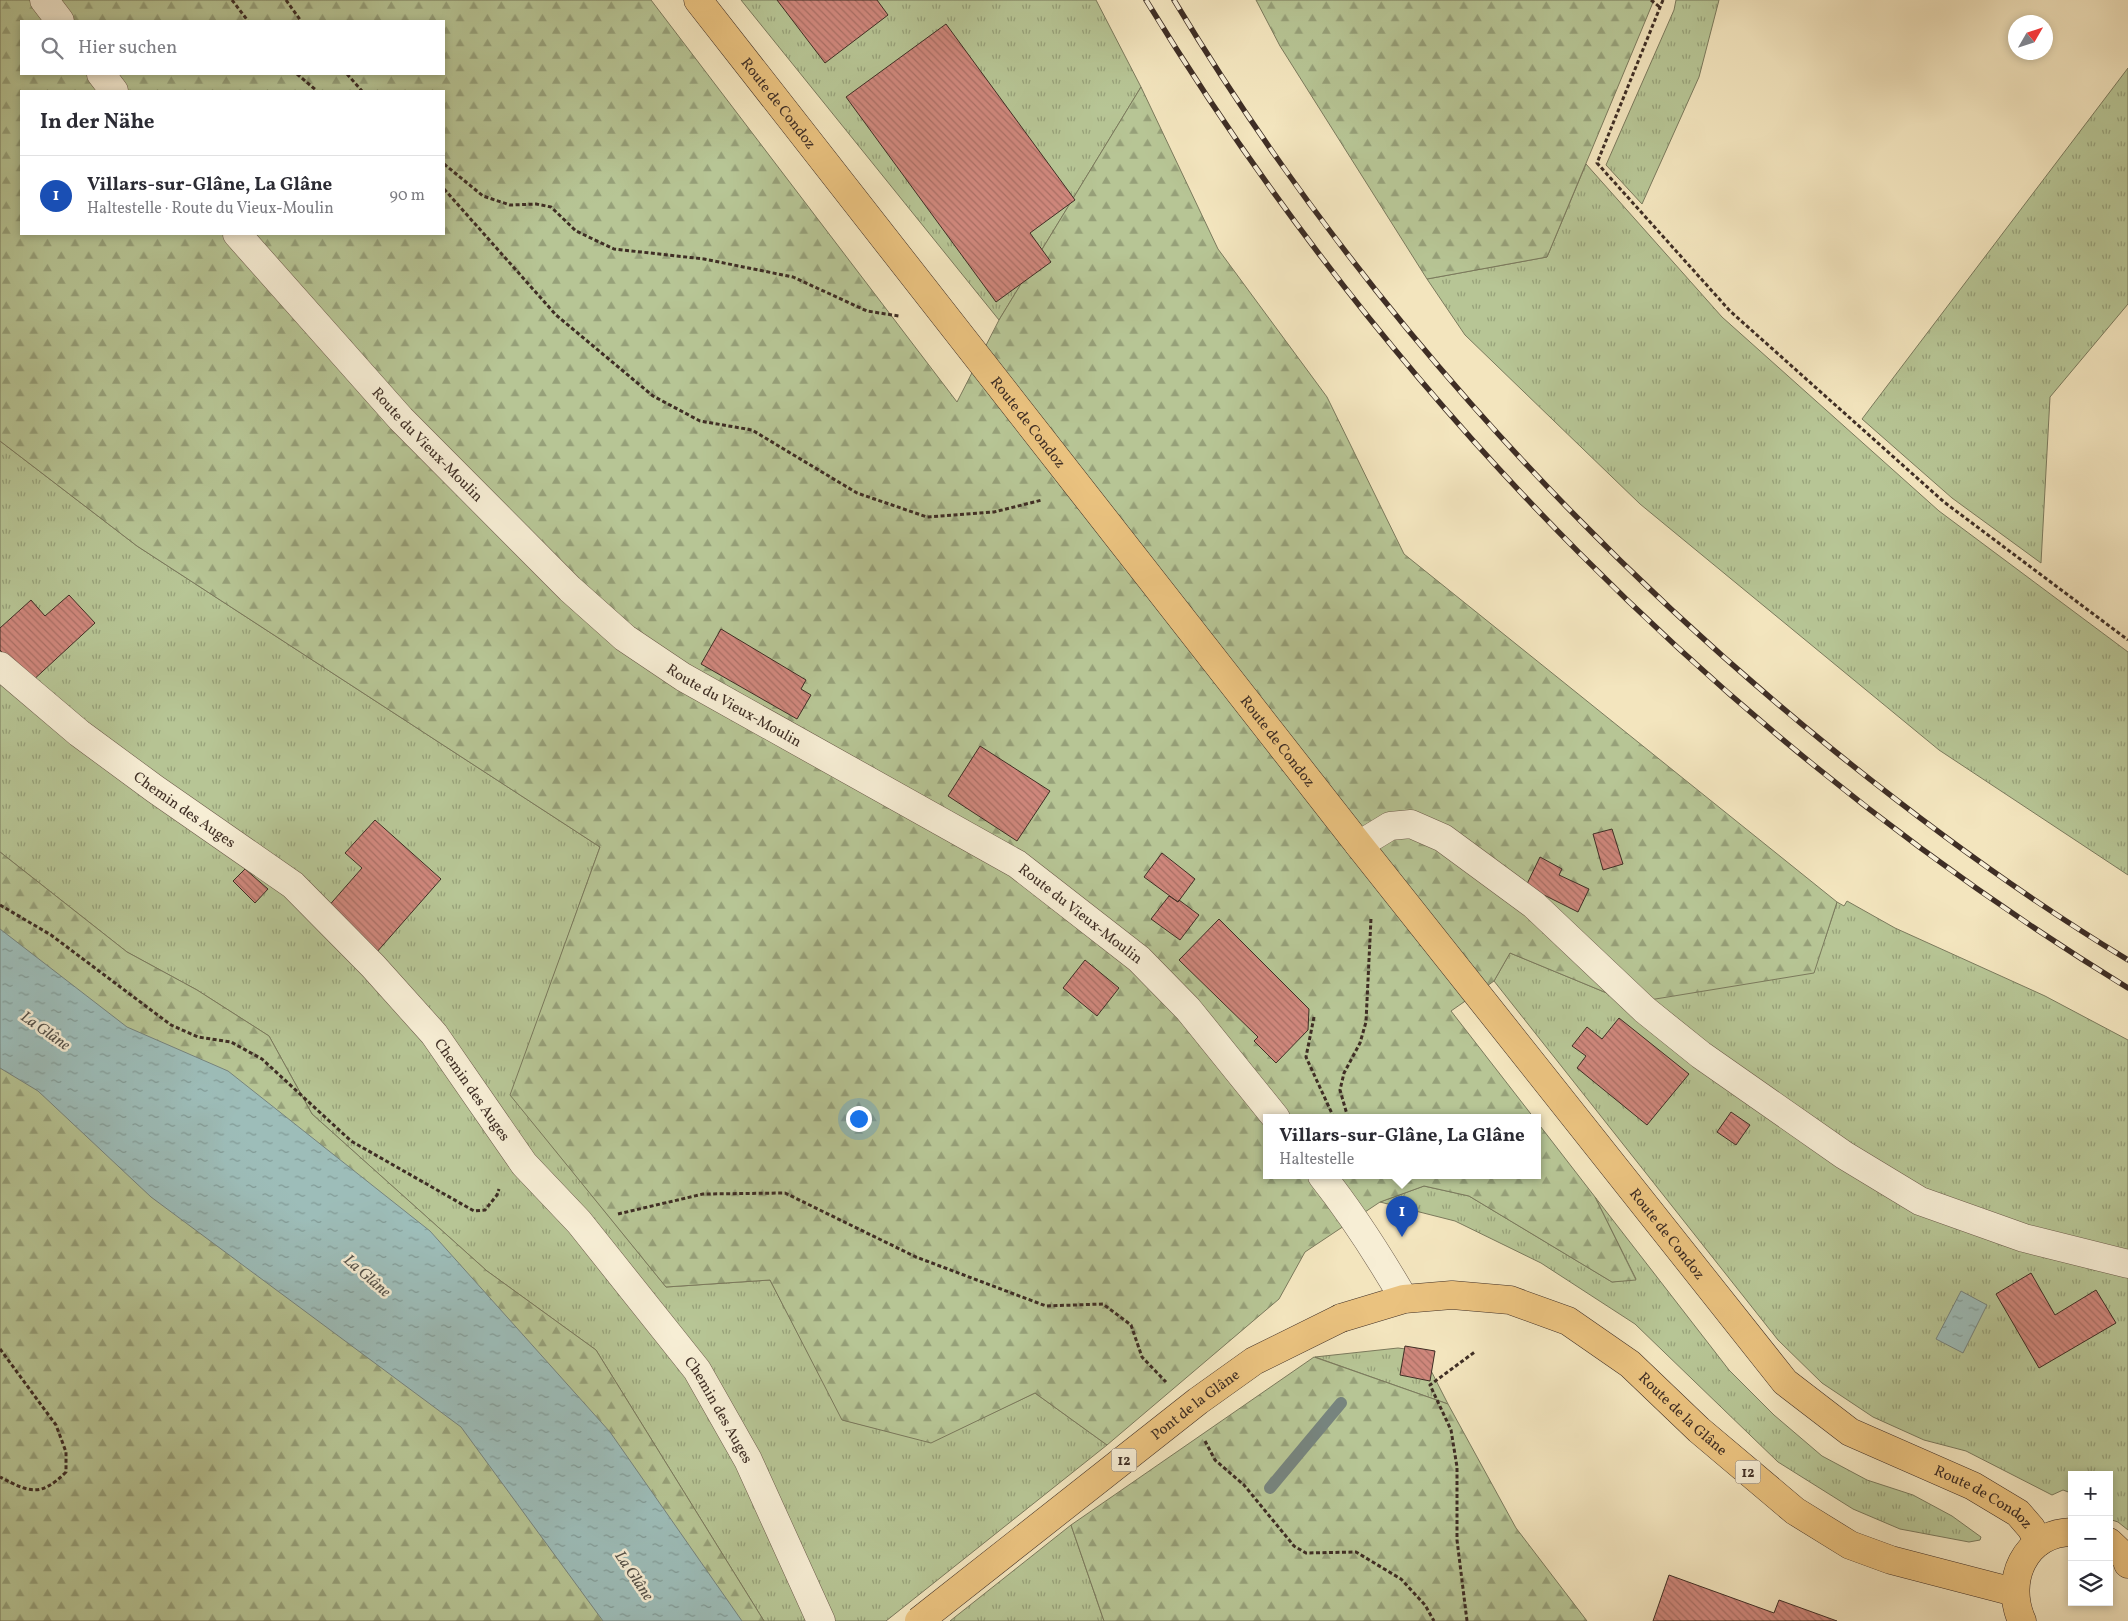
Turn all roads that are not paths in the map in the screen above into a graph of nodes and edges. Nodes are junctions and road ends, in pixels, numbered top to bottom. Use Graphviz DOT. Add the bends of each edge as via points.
graph roads {
  1 [pos="44,0"];
  2 [pos="698,0"];
  3 [pos="59,20"];
  4 [pos="102,75"];
  5 [pos="113,90"];
  6 [pos="238,235"];
  7 [pos="0,666"];
  8 [pos="1359,845"];
  9 [pos="1273,1114"];
  10 [pos="1324,1179"];
  11 [pos="2128,1264"];
  12 [pos="1404,1299"];
  13 [pos="1341,1318"];
  14 [pos="2068,1532"];
  15 [pos="2039,1542"];
  16 [pos="2113,1546"];
  17 [pos="2128,1564"];
  18 [pos="2014,1592"];
  19 [pos="820,1621"];
  20 [pos="920,1621"];
  21 [pos="2022,1621"];
  1 -- 3 [label="street"];
  2 -- 8 [label="main road, Route de Condoz"];
  4 -- 5 [label="street"];
  6 -- 9 [label="street, Route du Vieux-Moulin" via="401,419 570,589 625,638 683,677 1017,864 1138,959 1188,1009"];
  7 -- 19 [label="street, Chemin des Auges" via="79,733 147,784 293,885 434,1034 524,1164 579,1222 697,1370 748,1460"];
  8 -- 11 [label="street" via="1390,826 1411,824 1443,838 1534,905 1645,1010 1701,1055 1844,1155 1920,1201 2024,1238"];
  8 -- 15 [label="main road, Route de Condoz" via="1786,1382 1850,1432 1973,1486 2018,1513"];
  10 -- 12 [label="street" via="1366,1235"];
  12 -- 13 [label="main road, Route de la Glâne / 12"];
  12 -- 18 [label="main road, Route de la Glâne / 12" via="1452,1295 1510,1300 1568,1321 1630,1364 1699,1430 1795,1511 1850,1545 1891,1560"];
  13 -- 20 [label="main road, Pont de la Glâne / 12, bridge" via="1254,1361 1198,1401"];
  14 -- 15 [label="main road"];
  15 -- 18 [label="main road" via="2020,1564"];
  16 -- 17 [label="main road"];
  18 -- 21 [label="main road"];
}
